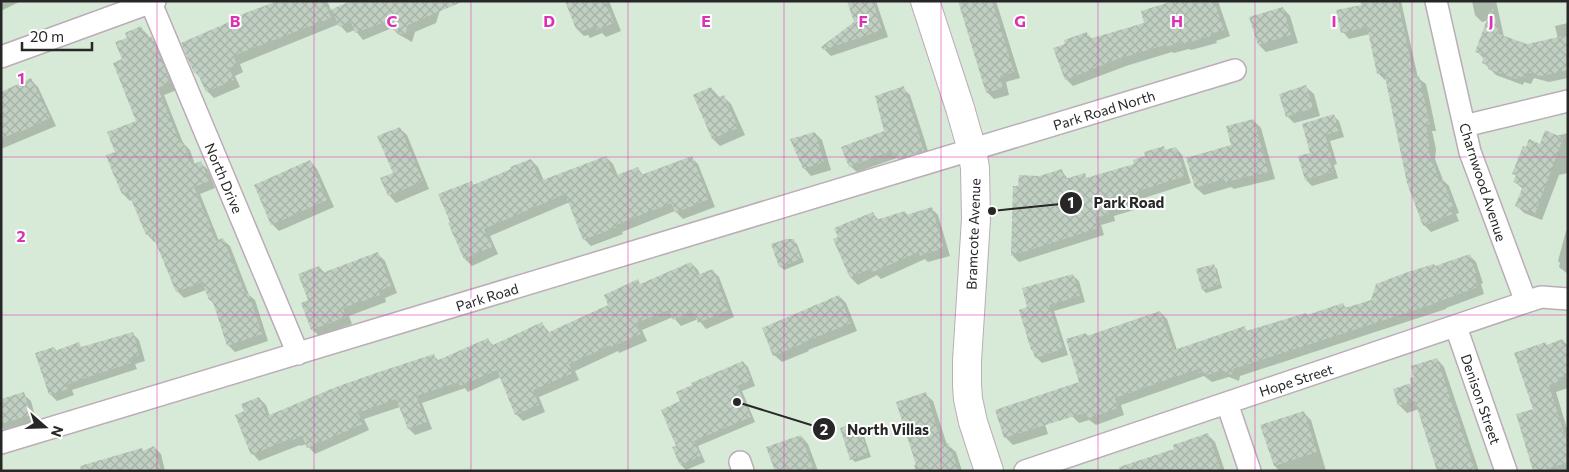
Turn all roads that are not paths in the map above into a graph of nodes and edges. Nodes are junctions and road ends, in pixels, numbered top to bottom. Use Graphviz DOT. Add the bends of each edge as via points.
graph roads {
  1 [pos="925,1"];
  2 [pos="1436,1"];
  3 [pos="153,2"];
  4 [pos="1,56"];
  5 [pos="1235,70"];
  6 [pos="1568,101"];
  7 [pos="1464,126"];
  8 [pos="972,150"];
  9 [pos="1568,299"];
  10 [pos="1526,302"];
  11 [pos="1456,326"];
  12 [pos="298,354"];
  13 [pos="1228,403"];
  14 [pos="1,443"];
  15 [pos="989,471"];
  16 [pos="1025,471"];
  17 [pos="1250,471"];
  18 [pos="1506,471"];
  1 -- 8 [label="street, Bramcote Avenue"];
  2 -- 7 [label="street, Charnwood Avenue"];
  3 -- 4 [label="street"];
  3 -- 12 [label="street, North Drive"];
  5 -- 8 [label="street, Park Road North"];
  6 -- 7 [label="street"];
  7 -- 10 [label="street, Charnwood Avenue" via="1476,170"];
  8 -- 12 [label="street, Park Road"];
  8 -- 15 [label="street, Bramcote Avenue" via="976,219 967,385 973,422"];
  9 -- 10 [label="street, Hope Street" via="1541,297"];
  10 -- 11 [label="street, Hope Street"];
  11 -- 13 [label="street, Hope Street"];
  11 -- 18 [label="street, Denison Street"];
  12 -- 14 [label="street, Park Road"];
  13 -- 16 [label="street, Hope Street"];
  13 -- 17 [label="street"];
}
